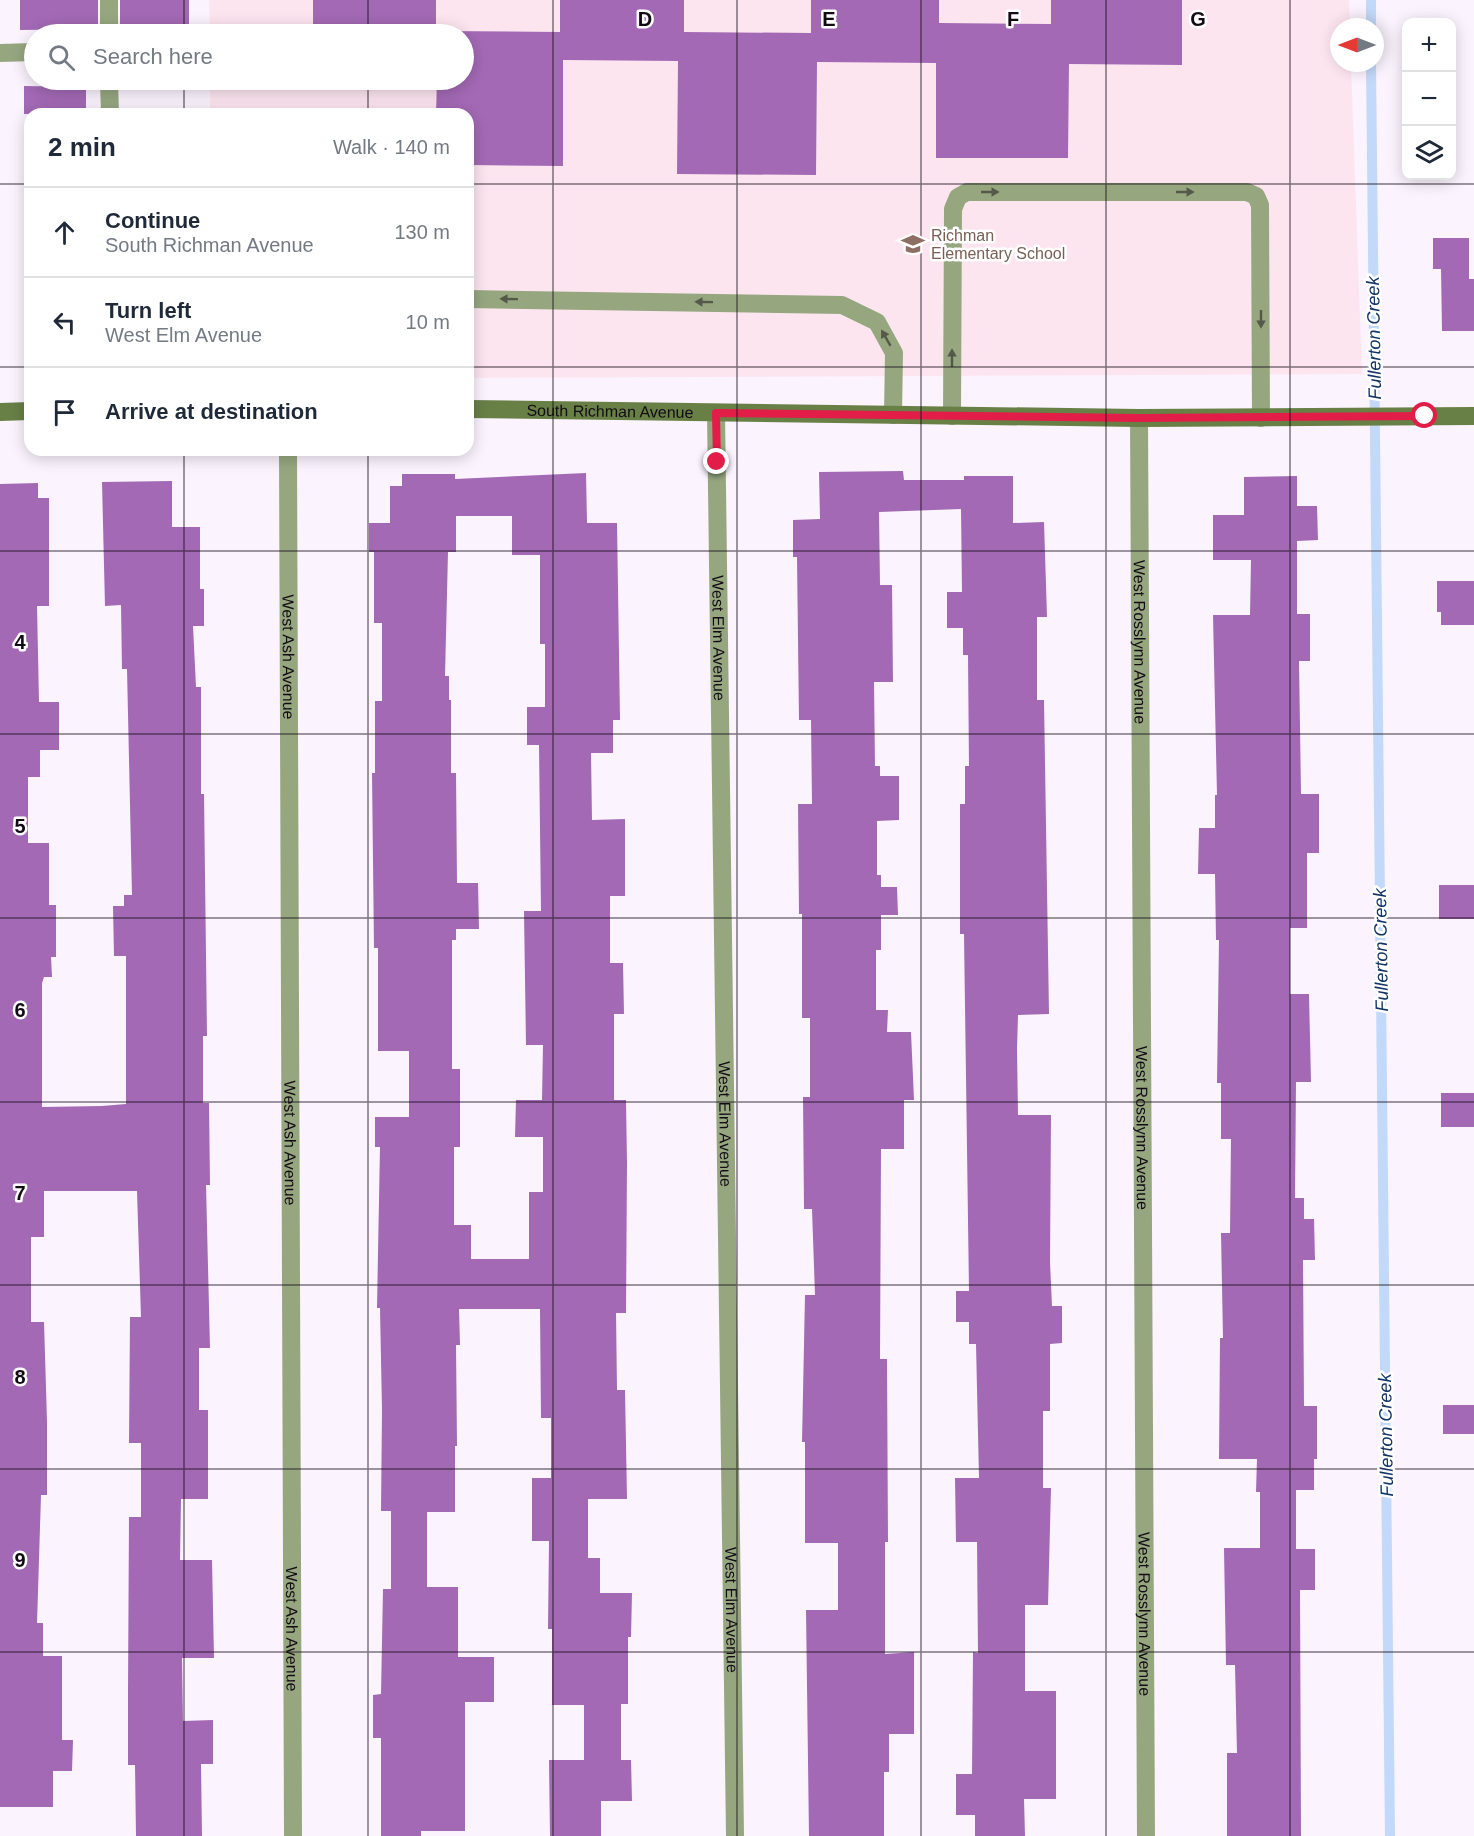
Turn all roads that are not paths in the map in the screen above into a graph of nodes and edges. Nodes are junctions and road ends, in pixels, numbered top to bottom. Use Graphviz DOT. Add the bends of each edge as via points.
graph roads {
  1 [pos="109,0"];
  2 [pos="109,24"];
  3 [pos="24,52"];
  4 [pos="0,53"];
  5 [pos="109,90"];
  6 [pos="110,108"];
  7 [pos="474,299"];
  8 [pos="474,409"];
  9 [pos="24,411"];
  10 [pos="0,412"];
  11 [pos="716,413"];
  12 [pos="893,416"];
  13 [pos="952,416"];
  14 [pos="1474,416"];
  15 [pos="1139,418"];
  16 [pos="1261,418"];
  17 [pos="288,456"];
  18 [pos="293,1836"];
  19 [pos="735,1836"];
  20 [pos="1146,1836"];
  1 -- 2 [label="street"];
  3 -- 4 [label="street"];
  5 -- 6 [label="street"];
  12 -- 7 [label="street, one-way" via="894,353 877,322 842,305"];
  8 -- 11 [label="street, South Richman Avenue"];
  9 -- 10 [label="street"];
  11 -- 12 [label="street, South Richman Avenue"];
  11 -- 19 [label="street, West Elm Avenue"];
  12 -- 13 [label="street, South Richman Avenue"];
  13 -- 15 [label="street, South Richman Avenue"];
  13 -- 16 [label="street, one-way" via="953,209 958,197 967,192 1247,192 1256,196 1260,205"];
  14 -- 16 [label="street, South Richman Avenue"];
  15 -- 16 [label="street, South Richman Avenue"];
  15 -- 20 [label="street, West Rosslynn Avenue"];
  17 -- 18 [label="street, West Ash Avenue"];
}
